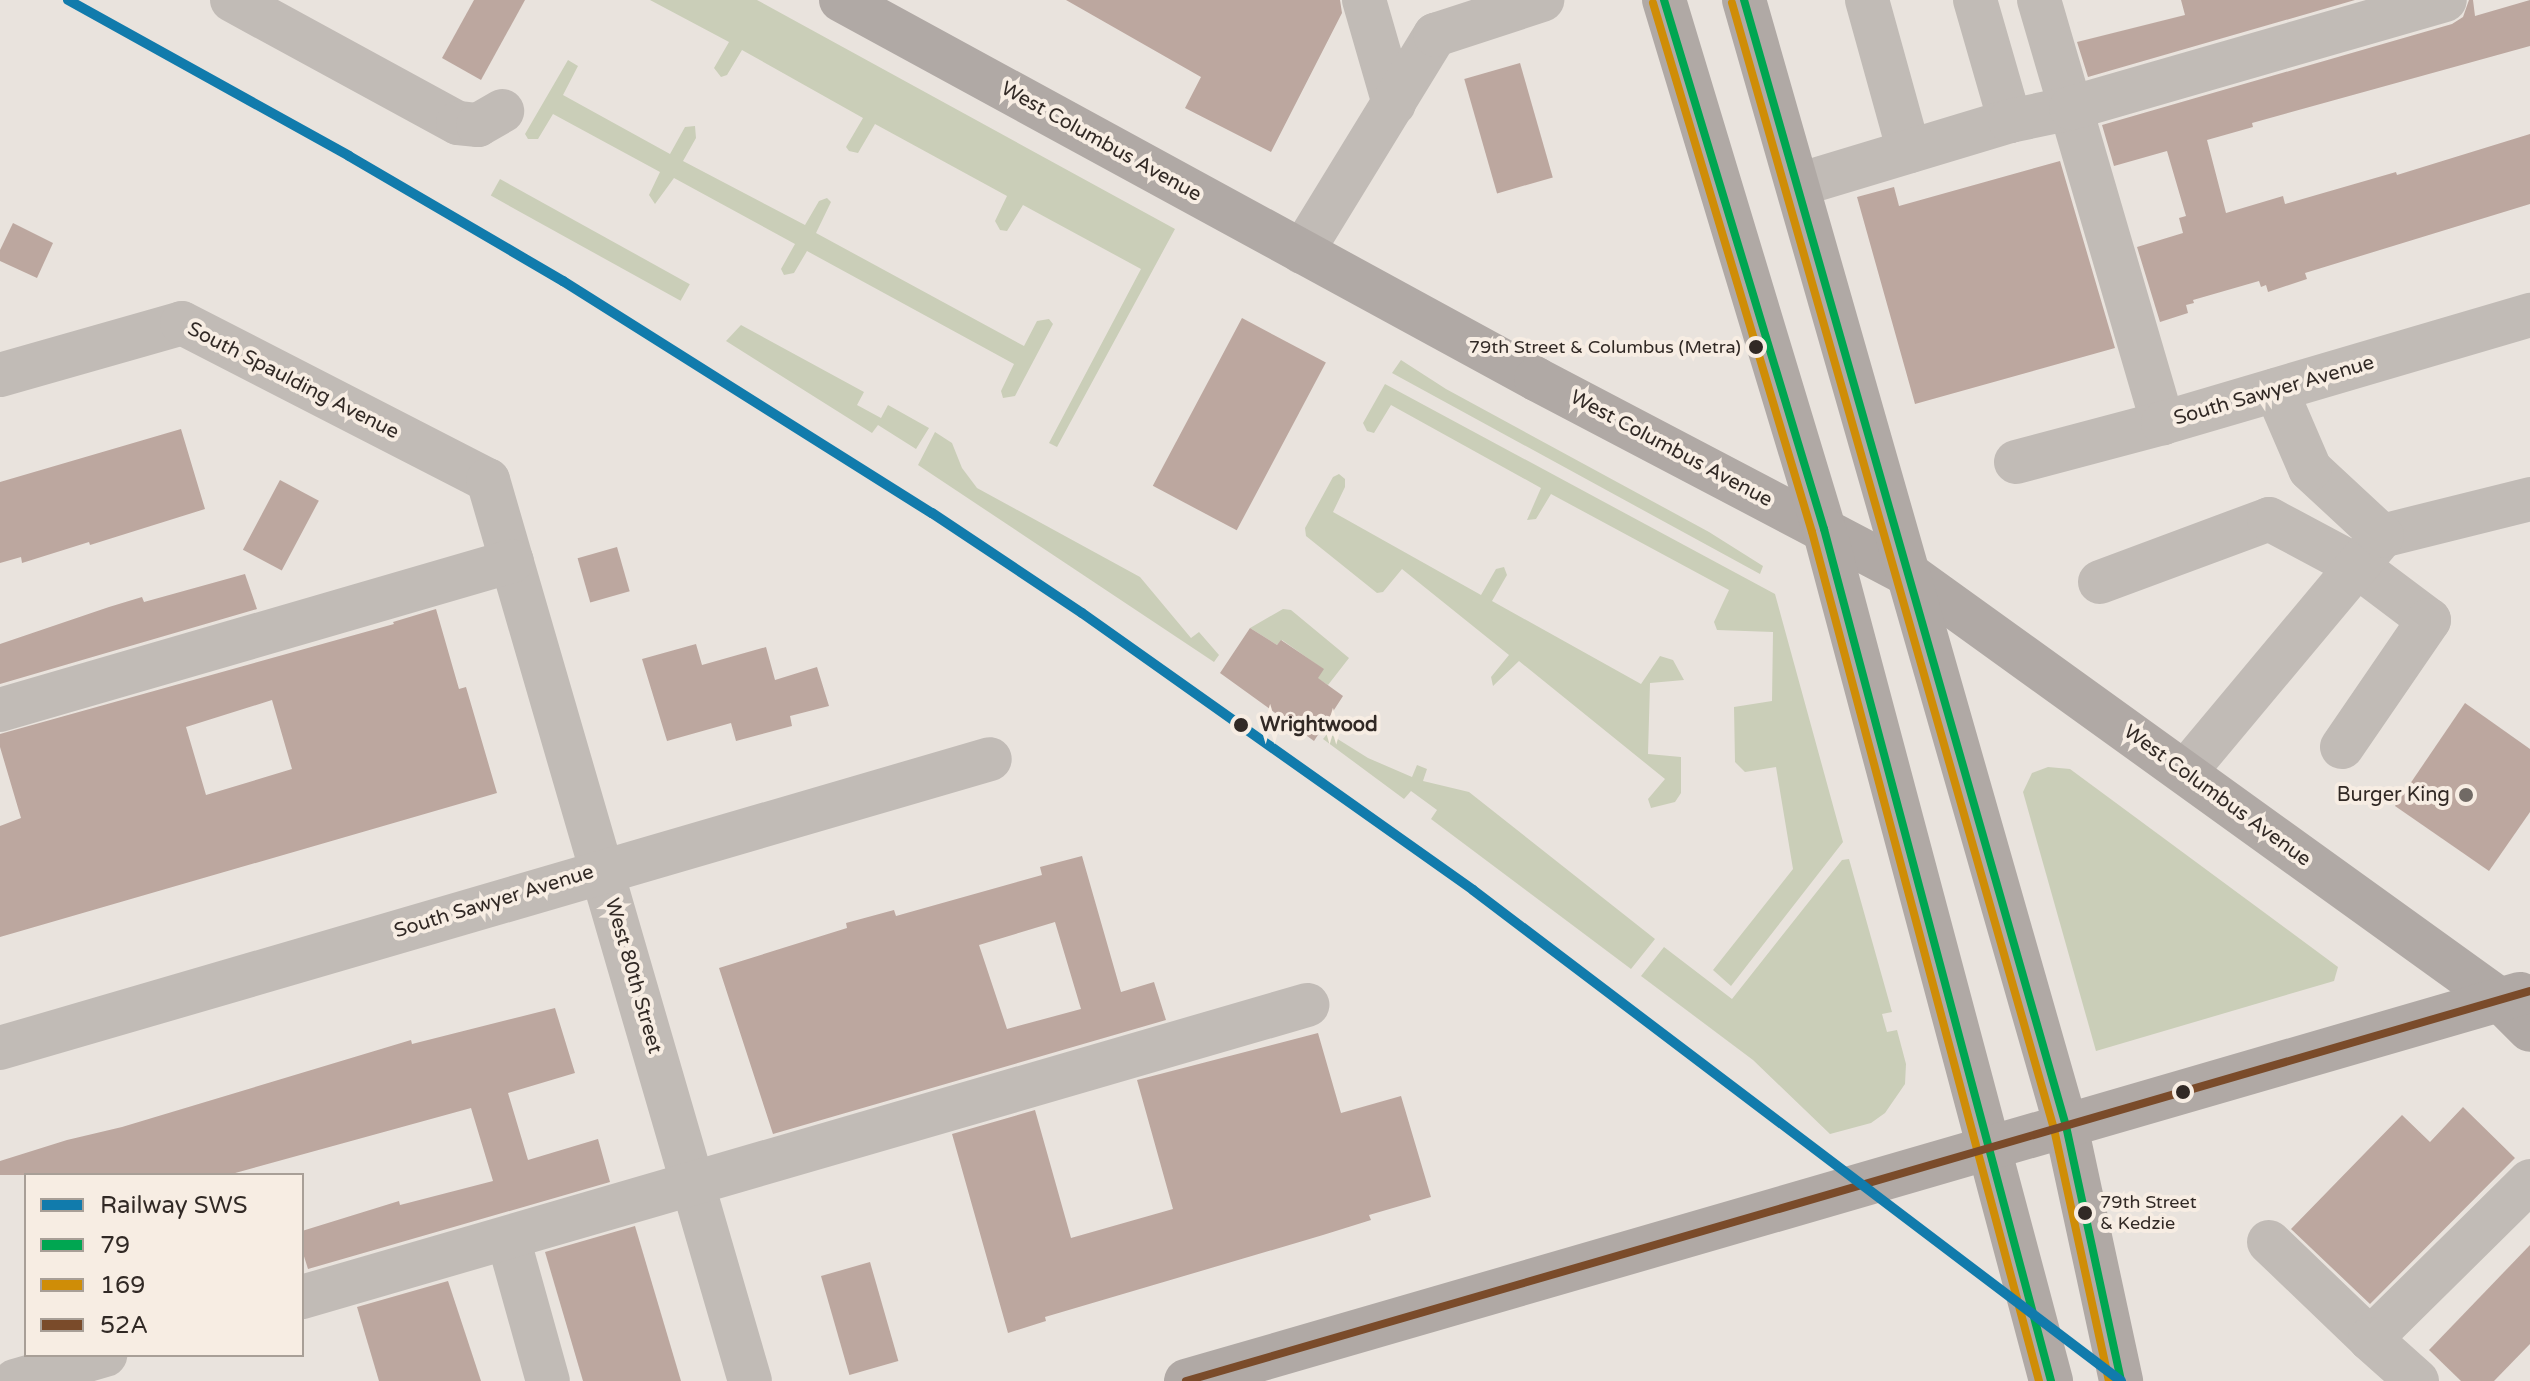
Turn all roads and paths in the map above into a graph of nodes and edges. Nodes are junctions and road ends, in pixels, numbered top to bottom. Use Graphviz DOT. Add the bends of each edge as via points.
graph roads {
  1 [pos="232,0"];
  2 [pos="841,0"];
  3 [pos="1364,0"];
  4 [pos="1542,0"];
  5 [pos="1664,0"];
  6 [pos="1744,0"];
  7 [pos="1867,0"];
  8 [pos="1975,0"];
  9 [pos="2039,0"];
  10 [pos="2445,0"];
  11 [pos="1394,104"];
  12 [pos="2071,108"];
  13 [pos="502,111"];
  14 [pos="2010,121"];
  15 [pos="1909,151"];
  16 [pos="1798,185"];
  17 [pos="1302,252"];
  18 [pos="2530,315"];
  19 [pos="0,375"];
  20 [pos="2276,390"];
  21 [pos="2163,423"];
  22 [pos="2016,462"];
  23 [pos="488,480"];
  24 [pos="2530,499"];
  25 [pos="1824,529"];
  26 [pos="2369,551"];
  27 [pos="512,561"];
  28 [pos="1910,575"];
  29 [pos="2100,582"];
  30 [pos="0,710"];
  31 [pos="2342,747"];
  32 [pos="990,759"];
  33 [pos="2185,772"];
  34 [pos="601,870"];
  35 [pos="2515,996"];
  36 [pos="1307,1005"];
  37 [pos="2530,1030"];
  38 [pos="0,1048"];
  39 [pos="2066,1126"];
  40 [pos="1989,1148"];
  41 [pos="2530,1181"];
  42 [pos="693,1184"];
  43 [pos="508,1238"];
  44 [pos="2269,1242"];
  45 [pos="304,1296"];
  46 [pos="2370,1339"];
  47 [pos="98,1357"];
  48 [pos="15,1381"];
  49 [pos="548,1381"];
  50 [pos="750,1381"];
  51 [pos="1186,1381"];
  52 [pos="2051,1381"];
  53 [pos="2121,1381"];
  54 [pos="2417,1381"];
  1 -- 13 [label="street" via="458,123 478,125"];
  2 -- 17 [label="main road, West Columbus Avenue"];
  3 -- 11 [label="street"];
  4 -- 11 [label="street" via="1435,35"];
  5 -- 25 [label="main road"];
  6 -- 16 [label="main road"];
  7 -- 15 [label="street"];
  8 -- 14 [label="street"];
  9 -- 12 [label="street"];
  10 -- 12 [label="street"];
  11 -- 17 [label="street"];
  12 -- 14 [label="street"];
  12 -- 21 [label="street"];
  14 -- 15 [label="street"];
  15 -- 16 [label="street"];
  16 -- 28 [label="main road"];
  17 -- 25 [label="main road, West Columbus Avenue"];
  18 -- 20 [label="street, South Sawyer Avenue"];
  19 -- 23 [label="street, South Spaulding Avenue" via="182,323"];
  20 -- 21 [label="street, South Sawyer Avenue"];
  20 -- 26 [label="street" via="2310,469"];
  21 -- 22 [label="street, South Sawyer Avenue"];
  23 -- 27 [label="street, West 80th Street"];
  24 -- 26 [label="street"];
  25 -- 28 [label="main road, West Columbus Avenue"];
  25 -- 40 [label="main road"];
  26 -- 29 [label="street" via="2269,519"];
  26 -- 31 [label="street" via="2429,620"];
  26 -- 33 [label="street"];
  27 -- 30 [label="street"];
  27 -- 34 [label="street, West 80th Street"];
  28 -- 33 [label="main road, West Columbus Avenue"];
  28 -- 39 [label="main road"];
  32 -- 34 [label="street, South Sawyer Avenue"];
  33 -- 35 [label="main road, West Columbus Avenue"];
  34 -- 38 [label="street, South Sawyer Avenue"];
  34 -- 42 [label="street, West 80th Street"];
  35 -- 37 [label="main road, West Columbus Avenue"];
  35 -- 39 [label="main road"];
  36 -- 42 [label="street"];
  39 -- 40 [label="main road"];
  39 -- 53 [label="main road"];
  40 -- 51 [label="main road"];
  40 -- 52 [label="main road"];
  41 -- 46 [label="street"];
  42 -- 43 [label="street"];
  42 -- 50 [label="street, West 80th Street"];
  43 -- 45 [label="street"];
  43 -- 49 [label="street"];
  44 -- 46 [label="street"];
  46 -- 54 [label="street"];
  47 -- 48 [label="street"];
}
